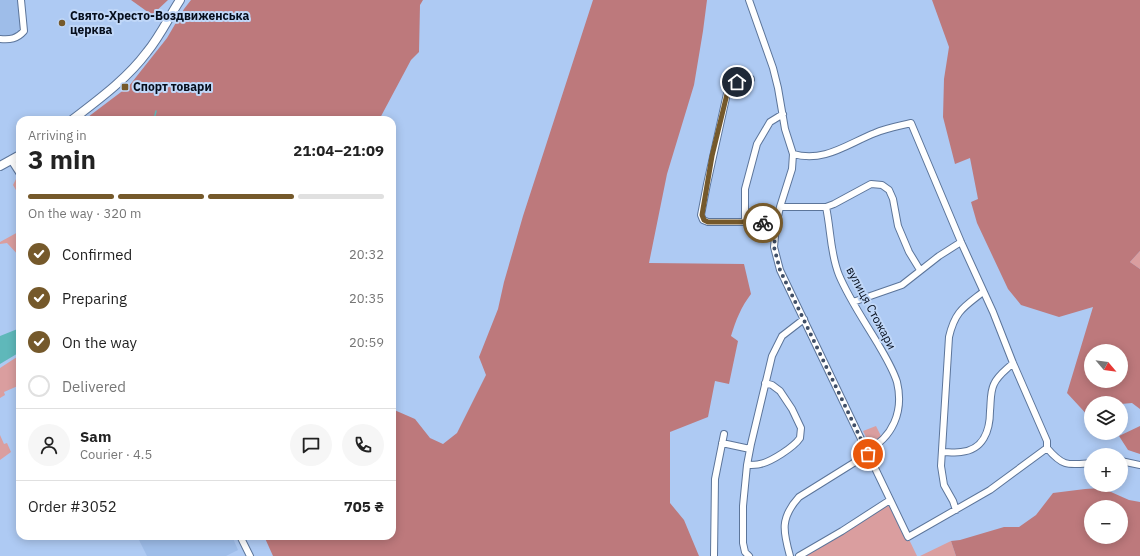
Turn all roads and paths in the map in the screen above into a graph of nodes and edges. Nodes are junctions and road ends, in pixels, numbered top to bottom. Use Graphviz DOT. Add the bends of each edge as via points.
graph roads {
  1 [pos="22,0"];
  2 [pos="180,0"];
  3 [pos="749,0"];
  4 [pos="0,39"];
  5 [pos="751,79"];
  6 [pos="783,114"];
  7 [pos="77,116"];
  8 [pos="793,154"];
  9 [pos="16,157"];
  10 [pos="11,160"];
  11 [pos="0,166"];
  12 [pos="16,168"];
  13 [pos="780,207"];
  14 [pos="826,207"];
  15 [pos="745,222"];
  16 [pos="776,226"];
  17 [pos="961,242"];
  18 [pos="920,270"];
  19 [pos="983,292"];
  20 [pos="854,302"];
  21 [pos="804,319"];
  22 [pos="1013,364"];
  23 [pos="765,383"];
  24 [pos="724,434"];
  25 [pos="722,443"];
  26 [pos="1047,448"];
  27 [pos="750,449"];
  28 [pos="942,452"];
  29 [pos="867,453"];
  30 [pos="1084,463"];
  31 [pos="1128,463"];
  32 [pos="747,465"];
  33 [pos="1140,465"];
  34 [pos="890,500"];
  35 [pos="956,510"];
  36 [pos="242,540"];
  37 [pos="250,556"];
  38 [pos="714,556"];
  39 [pos="748,556"];
  40 [pos="790,556"];
  41 [pos="799,556"];
  1 -- 4 [label="street" via="24,31 14,39"];
  2 -- 7 [label="main road" via="140,61"];
  3 -- 6 [label="street" via="772,68"];
  5 -- 15 [label="street" via="737,82 728,90 712,156 702,215 708,222"];
  6 -- 8 [label="street"];
  6 -- 15 [label="street" via="770,122 756,144 745,189"];
  8 -- 13 [label="street" via="792,168"];
  8 -- 17 [label="street" via="808,156 830,153 876,132 911,123"];
  9 -- 10 [label="main road"];
  10 -- 11 [label="main road"];
  10 -- 12 [label="street"];
  13 -- 14 [label="street"];
  13 -- 16 [label="street"];
  14 -- 18 [label="street" via="871,184 882,185 889,190 898,226"];
  14 -- 20 [label="street, вулиця Стожари" via="834,259"];
  15 -- 16 [label="street"];
  16 -- 21 [label="street" via="774,247 777,260"];
  17 -- 18 [label="street"];
  17 -- 19 [label="street"];
  18 -- 20 [label="street" via="902,285"];
  19 -- 22 [label="street"];
  19 -- 28 [label="street" via="955,318 949,336"];
  20 -- 29 [label="street, вулиця Стожари" via="889,364 899,393 897,413 891,430"];
  21 -- 23 [label="street" via="782,336 772,356"];
  21 -- 29 [label="street"];
  22 -- 26 [label="street" via="1047,441"];
  22 -- 28 [label="street" via="993,385 989,427 983,440 968,451"];
  23 -- 27 [label="street"];
  23 -- 32 [label="street" via="780,391 788,403 801,428 800,438 770,461"];
  24 -- 25 [label="street"];
  25 -- 27 [label="street"];
  25 -- 38 [label="street" via="715,479"];
  26 -- 30 [label="street" via="1061,462"];
  26 -- 35 [label="street" via="990,490"];
  27 -- 32 [label="street"];
  28 -- 35 [label="street" via="944,485"];
  29 -- 34 [label="street"];
  29 -- 40 [label="street, вулиця Стожари" via="793,503 786,517 784,530"];
  31 -- 33 [label="street"];
  32 -- 39 [label="street" via="742,543"];
  34 -- 35 [label="street" via="908,537"];
  34 -- 41 [label="street"];
  36 -- 37 [label="street"];
}
